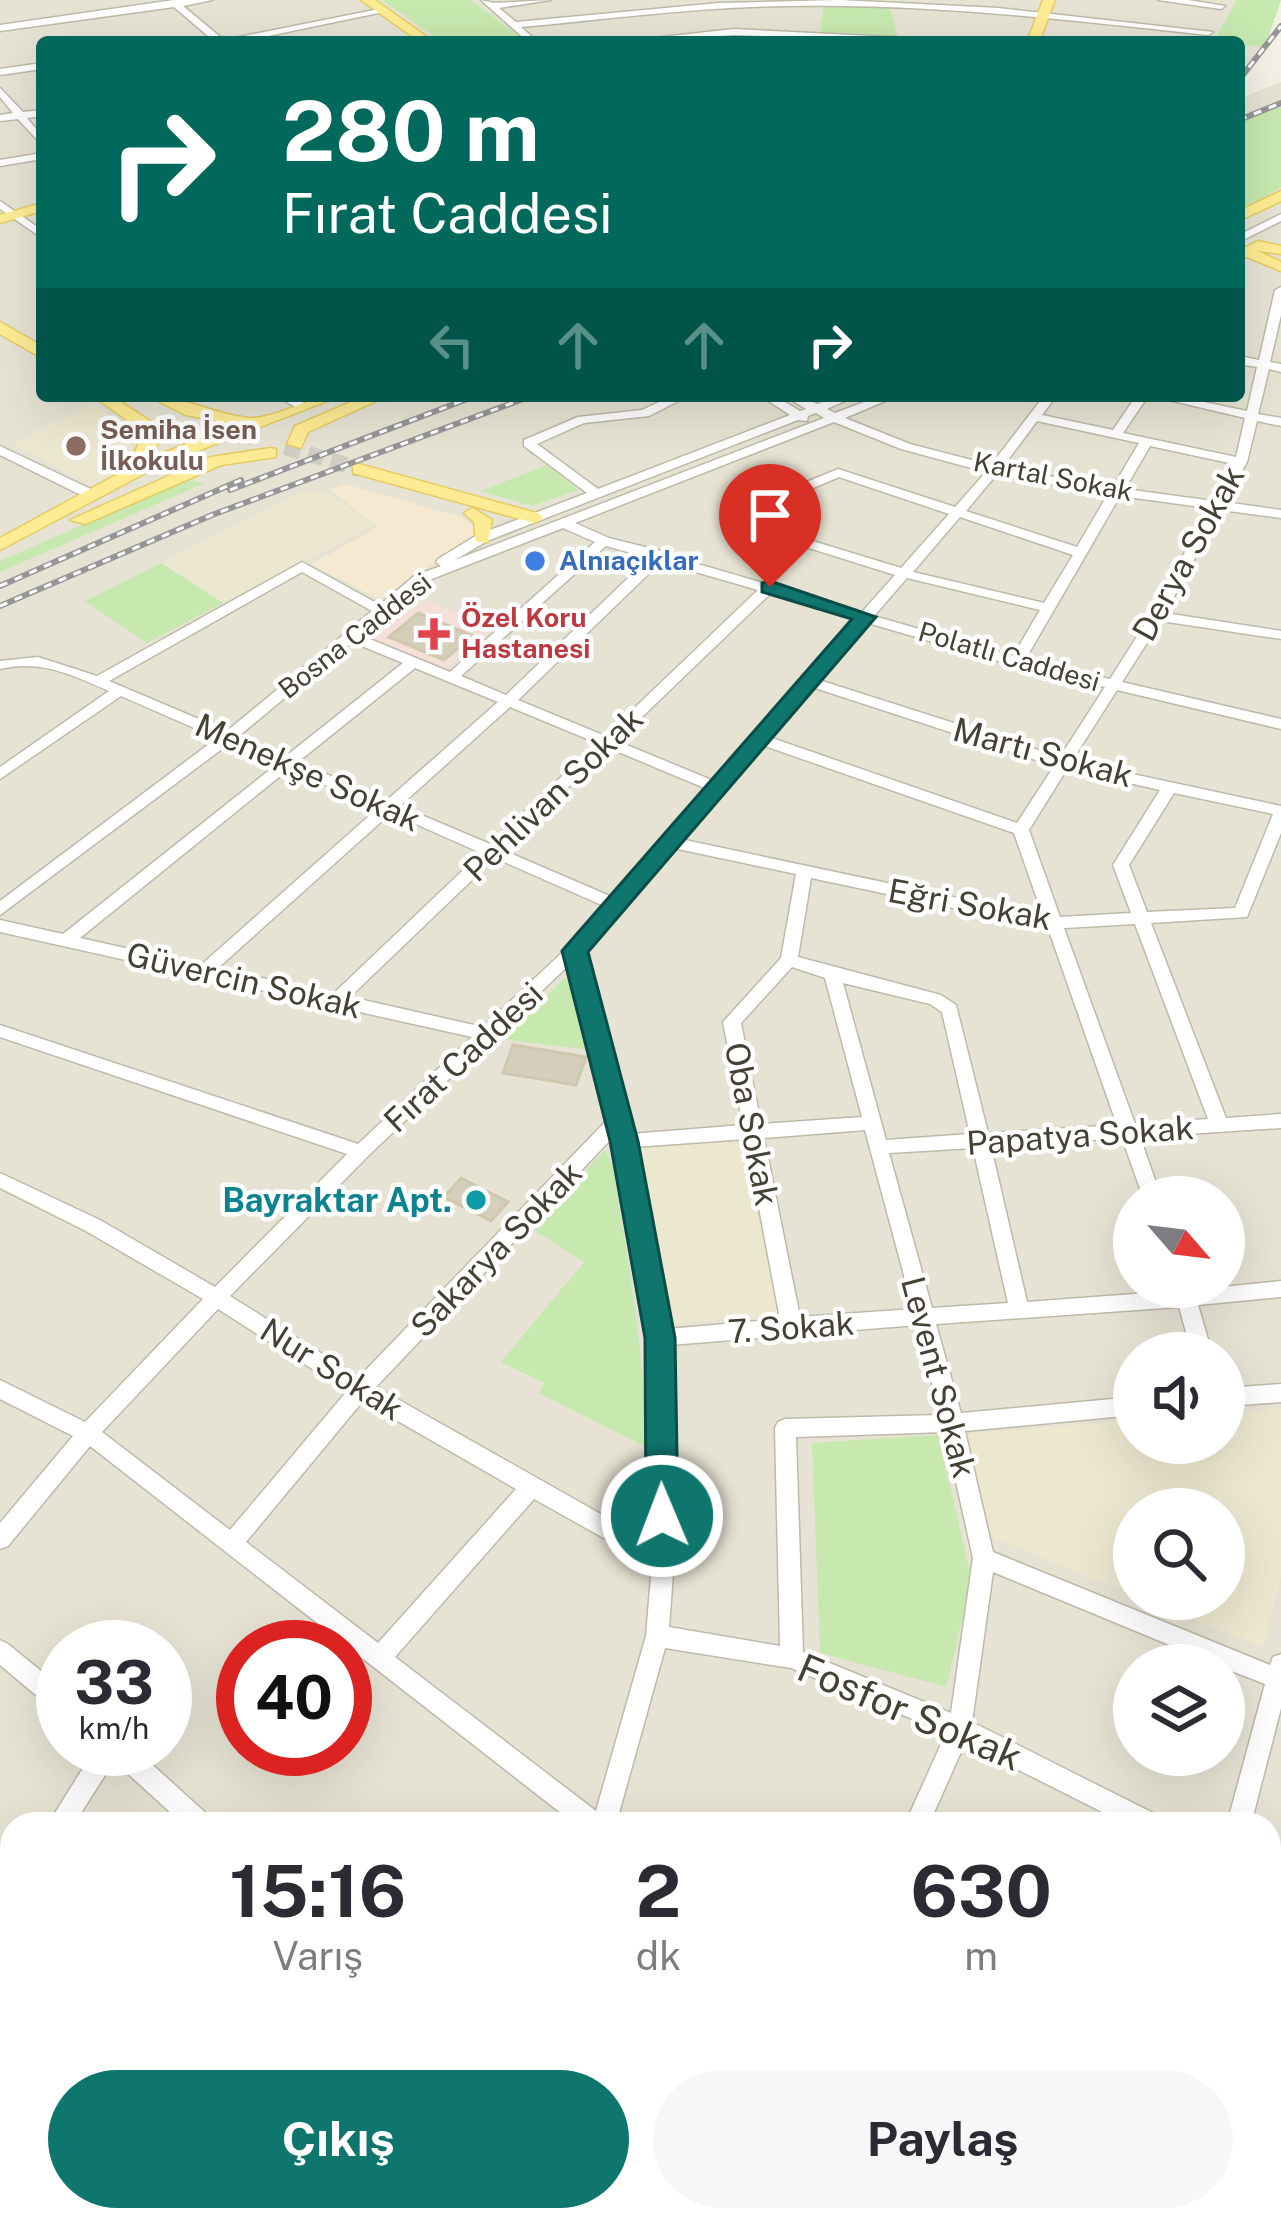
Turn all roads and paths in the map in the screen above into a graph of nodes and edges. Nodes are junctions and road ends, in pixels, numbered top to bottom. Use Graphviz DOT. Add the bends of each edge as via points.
graph roads {
  1 [pos="208,0"];
  2 [pos="367,0"];
  3 [pos="547,0"];
  4 [pos="1049,0"];
  5 [pos="1162,0"];
  6 [pos="897,2"];
  7 [pos="175,3"];
  8 [pos="488,3"];
  9 [pos="720,3"];
  10 [pos="1223,3"];
  11 [pos="383,11"];
  12 [pos="1043,15"];
  13 [pos="513,25"];
  14 [pos="0,28"];
  15 [pos="216,36"];
  16 [pos="255,36"];
  17 [pos="419,36"];
  18 [pos="526,36"];
  19 [pos="736,36"];
  20 [pos="903,36"];
  21 [pos="1035,36"];
  22 [pos="1200,36"];
  23 [pos="1205,36"];
  24 [pos="36,67"];
  25 [pos="0,72"];
  26 [pos="0,91"];
  27 [pos="36,113"];
  28 [pos="17,116"];
  29 [pos="0,118"];
  30 [pos="36,136"];
  31 [pos="36,157"];
  32 [pos="0,163"];
  33 [pos="1281,195"];
  34 [pos="1281,205"];
  35 [pos="36,208"];
  36 [pos="4,212"];
  37 [pos="1281,220"];
  38 [pos="1245,229"];
  39 [pos="36,231"];
  40 [pos="1245,231"];
  41 [pos="1245,233"];
  42 [pos="1245,238"];
  43 [pos="1273,253"];
  44 [pos="1280,294"];
  45 [pos="1277,320"];
  46 [pos="0,323"];
  47 [pos="36,344"];
  48 [pos="1274,344"];
  49 [pos="1245,361"];
  50 [pos="1264,365"];
  51 [pos="1281,368"];
  52 [pos="110,402"];
  53 [pos="134,402"];
  54 [pos="151,402"];
  55 [pos="172,402"];
  56 [pos="295,402"];
  57 [pos="315,402"];
  58 [pos="364,402"];
  59 [pos="669,402"];
  60 [pos="775,402"];
  61 [pos="798,402"];
  62 [pos="842,402"];
  63 [pos="872,402"];
  64 [pos="1045,402"];
  65 [pos="1138,402"];
  66 [pos="1186,402"];
  67 [pos="303,406"];
  68 [pos="796,415"];
  69 [pos="1252,416"];
  70 [pos="1034,417"];
  71 [pos="820,418"];
  72 [pos="1281,422"];
  73 [pos="153,430"];
  74 [pos="252,434"];
  75 [pos="1115,436"];
  76 [pos="1145,443"];
  77 [pos="185,448"];
  78 [pos="284,448"];
  79 [pos="0,450"];
  80 [pos="1241,462"];
  81 [pos="995,470"];
  82 [pos="124,478"];
  83 [pos="1116,490"];
  84 [pos="595,493"];
  85 [pos="94,496"];
  86 [pos="1219,505"];
  87 [pos="959,510"];
  88 [pos="473,513"];
  89 [pos="1281,514"];
  90 [pos="570,523"];
  91 [pos="533,524"];
  92 [pos="482,538"];
  93 [pos="604,541"];
  94 [pos="0,545"];
  95 [pos="1082,553"];
  96 [pos="659,555"];
  97 [pos="0,556"];
  98 [pos="902,573"];
  99 [pos="419,579"];
  100 [pos="770,587"];
  101 [pos="1047,608"];
  102 [pos="381,611"];
  103 [pos="1157,616"];
  104 [pos="865,617"];
  105 [pos="1281,635"];
  106 [pos="351,636"];
  107 [pos="413,662"];
  108 [pos="1017,662"];
  109 [pos="0,664"];
  110 [pos="450,679"];
  111 [pos="98,681"];
  112 [pos="808,682"];
  113 [pos="1110,686"];
  114 [pos="120,690"];
  115 [pos="506,703"];
  116 [pos="1281,724"];
  117 [pos="230,736"];
  118 [pos="758,738"];
  119 [pos="605,744"];
  120 [pos="289,763"];
  121 [pos="1065,764"];
  122 [pos="0,774"];
  123 [pos="1171,785"];
  124 [pos="716,787"];
  125 [pos="385,807"];
  126 [pos="1281,812"];
  127 [pos="1021,830"];
  128 [pos="669,842"];
  129 [pos="491,854"];
  130 [pos="804,873"];
  131 [pos="612,903"];
  132 [pos="0,909"];
  133 [pos="1144,917"];
  134 [pos="1051,923"];
  135 [pos="0,926"];
  136 [pos="67,940"];
  137 [pos="574,951"];
  138 [pos="789,959"];
  139 [pos="203,972"];
  140 [pos="832,974"];
  141 [pos="337,1000"];
  142 [pos="0,1031"];
  143 [pos="488,1034"];
  144 [pos="1281,1121"];
  145 [pos="872,1124"];
  146 [pos="1220,1126"];
  147 [pos="621,1130"];
  148 [pos="753,1131"];
  149 [pos="1130,1133"];
  150 [pos="979,1142"];
  151 [pos="879,1147"];
  152 [pos="362,1152"];
  153 [pos="1145,1176"];
  154 [pos="0,1180"];
  155 [pos="1281,1289"];
  156 [pos="1245,1290"];
  157 [pos="217,1297"];
  158 [pos="1113,1301"];
  159 [pos="1020,1312"];
  160 [pos="924,1319"];
  161 [pos="791,1324"];
  162 [pos="660,1338"];
  163 [pos="0,1389"];
  164 [pos="362,1389"];
  165 [pos="1281,1393"];
  166 [pos="1245,1396"];
  167 [pos="1113,1408"];
  168 [pos="953,1423"];
  169 [pos="88,1433"];
  170 [pos="532,1486"];
  171 [pos="0,1540"];
  172 [pos="233,1543"];
  173 [pos="984,1558"];
  174 [pos="663,1560"];
  175 [pos="657,1636"];
  176 [pos="0,1651"];
  177 [pos="380,1657"];
  178 [pos="792,1658"];
  179 [pos="1279,1672"];
  180 [pos="36,1681"];
  181 [pos="960,1728"];
  182 [pos="91,1776"];
  183 [pos="148,1776"];
  184 [pos="68,1812"];
  185 [pos="188,1812"];
  186 [pos="579,1812"];
  187 [pos="607,1812"];
  188 [pos="922,1812"];
  189 [pos="1127,1812"];
  190 [pos="1242,1812"];
  1 -- 7 [label="street"];
  2 -- 11 [label="main road"];
  3 -- 8 [label="street"];
  4 -- 12 [label="main road"];
  5 -- 10 [label="street"];
  6 -- 9 [label="street"];
  6 -- 12 [label="street"];
  6 -- 20 [label="street"];
  7 -- 14 [label="street"];
  7 -- 15 [label="street"];
  8 -- 13 [label="street"];
  9 -- 13 [label="street"];
  9 -- 19 [label="street"];
  10 -- 23 [label="street"];
  11 -- 16 [label="street"];
  11 -- 17 [label="main road"];
  12 -- 21 [label="main road"];
  12 -- 22 [label="street" via="1126,18"];
  13 -- 18 [label="street"];
  24 -- 25 [label="street"];
  26 -- 28 [label="street"];
  27 -- 28 [label="street"];
  28 -- 29 [label="street"];
  28 -- 30 [label="street"];
  31 -- 32 [label="street"];
  33 -- 38 [label="main road"];
  34 -- 40 [label="street"];
  35 -- 36 [label="main road"];
  36 -- 39 [label="street"];
  37 -- 41 [label="street"];
  37 -- 43 [label="main road"];
  42 -- 43 [label="main road"];
  44 -- 45 [label="street, Derya Sokak"];
  45 -- 48 [label="street, Derya Sokak"];
  46 -- 47 [label="main road"];
  48 -- 50 [label="street, Derya Sokak"];
  49 -- 50 [label="street"];
  50 -- 51 [label="street"];
  50 -- 69 [label="street, Derya Sokak"];
  52 -- 73 [label="main road"];
  53 -- 54 [label="main road" via="211,430"];
  55 -- 74 [label="main road"];
  56 -- 67 [label="street"];
  57 -- 67 [label="main road"];
  58 -- 78 [label="main road" via="311,423"];
  59 -- 84 [label="street" via="582,420 528,443"];
  60 -- 68 [label="street"];
  61 -- 71 [label="street, Kartal Sokak"];
  62 -- 71 [label="street, Bosna Caddesi"];
  63 -- 71 [label="street, Bosna Caddesi"];
  64 -- 70 [label="street, Fırat Caddesi"];
  65 -- 75 [label="street"];
  66 -- 69 [label="street"];
  67 -- 74 [label="main road"];
  68 -- 71 [label="street, Bosna Caddesi"];
  68 -- 84 [label="street, Bosna Caddesi"];
  69 -- 72 [label="street"];
  69 -- 80 [label="street, Derya Sokak"];
  70 -- 75 [label="street"];
  70 -- 81 [label="street, Fırat Caddesi"];
  71 -- 81 [label="street, Kartal Sokak"];
  71 -- 90 [label="street, Bosna Caddesi"];
  73 -- 77 [label="main road"];
  73 -- 82 [label="main road"];
  74 -- 77 [label="main road"];
  74 -- 78 [label="main road"];
  75 -- 76 [label="street"];
  76 -- 80 [label="street"];
  76 -- 83 [label="street"];
  77 -- 82 [label="main road"];
  78 -- 97 [label="main road" via="188,472"];
  79 -- 85 [label="street"];
  80 -- 86 [label="street, Derya Sokak"];
  81 -- 83 [label="street, Kartal Sokak"];
  81 -- 87 [label="street, Fırat Caddesi"];
  82 -- 85 [label="main road"];
  83 -- 86 [label="street, Kartal Sokak"];
  83 -- 95 [label="street"];
  84 -- 91 [label="street, Bosna Caddesi"];
  85 -- 94 [label="main road"];
  86 -- 89 [label="street, Kartal Sokak"];
  86 -- 103 [label="street, Derya Sokak"];
  87 -- 95 [label="street"];
  87 -- 98 [label="street, Fırat Caddesi"];
  87 -- 98 [label="street" via="838,473 756,508 760,528"];
  88 -- 91 [label="main road"];
  88 -- 91 [label="main road" via="351,472"];
  88 -- 92 [label="main road" via="483,520"];
  90 -- 91 [label="street, Bosna Caddesi"];
  90 -- 93 [label="street, Polatlı Caddesi"];
  91 -- 92 [label="street"];
  91 -- 93 [label="street"];
  91 -- 99 [label="street, Bosna Caddesi"];
  92 -- 99 [label="street"];
  93 -- 96 [label="street, Polatlı Caddesi"];
  93 -- 110 [label="street"];
  95 -- 101 [label="street"];
  96 -- 100 [label="street, Polatlı Caddesi"];
  96 -- 115 [label="street"];
  98 -- 101 [label="street"];
  98 -- 104 [label="street, Fırat Caddesi"];
  99 -- 102 [label="street, Bosna Caddesi"];
  100 -- 104 [label="street, Polatlı Caddesi"];
  100 -- 119 [label="street, Pehlivan Sokak"];
  101 -- 108 [label="street"];
  102 -- 106 [label="street, Bosna Caddesi"];
  102 -- 111 [label="street" via="302,566"];
  103 -- 105 [label="street"];
  103 -- 113 [label="street, Derya Sokak"];
  104 -- 108 [label="street, Polatlı Caddesi"];
  104 -- 112 [label="street, Fırat Caddesi"];
  106 -- 107 [label="street"];
  106 -- 117 [label="street, Bosna Caddesi"];
  107 -- 110 [label="street"];
  107 -- 120 [label="street"];
  108 -- 113 [label="street, Polatlı Caddesi"];
  109 -- 111 [label="street, Menekşe Sokak" via="43,659"];
  110 -- 115 [label="street"];
  111 -- 114 [label="street, Menekşe Sokak"];
  112 -- 118 [label="street, Fırat Caddesi"];
  112 -- 121 [label="street, Martı Sokak"];
  113 -- 116 [label="street, Polatlı Caddesi"];
  113 -- 121 [label="street, Derya Sokak"];
  114 -- 117 [label="street, Menekşe Sokak"];
  114 -- 122 [label="street"];
  115 -- 119 [label="street"];
  115 -- 125 [label="street"];
  117 -- 120 [label="street, Menekşe Sokak"];
  117 -- 132 [label="street, Bosna Caddesi"];
  118 -- 124 [label="street, Fırat Caddesi"];
  118 -- 127 [label="street"];
  119 -- 124 [label="street"];
  119 -- 129 [label="street, Pehlivan Sokak"];
  120 -- 125 [label="street, Menekşe Sokak"];
  120 -- 136 [label="street"];
  121 -- 123 [label="street, Martı Sokak"];
  121 -- 127 [label="street, Derya Sokak"];
  123 -- 126 [label="street, Martı Sokak"];
  123 -- 133 [label="street" via="1121,865"];
  124 -- 128 [label="street, Fırat Caddesi"];
  125 -- 129 [label="street, Menekşe Sokak"];
  125 -- 139 [label="street"];
  126 -- 133 [label="street, Eğri Sokak" via="1241,913"];
  127 -- 134 [label="street"];
  128 -- 130 [label="street, Eğri Sokak"];
  128 -- 131 [label="street, Fırat Caddesi"];
  129 -- 131 [label="street, Menekşe Sokak"];
  129 -- 141 [label="street, Pehlivan Sokak"];
  130 -- 134 [label="street, Eğri Sokak"];
  130 -- 138 [label="street"];
  131 -- 137 [label="street, Fırat Caddesi"];
  133 -- 134 [label="street, Eğri Sokak"];
  133 -- 146 [label="street"];
  134 -- 149 [label="street"];
  135 -- 136 [label="street, Güvercin Sokak"];
  136 -- 139 [label="street, Güvercin Sokak"];
  137 -- 143 [label="street, Fırat Caddesi"];
  137 -- 147 [label="street"];
  138 -- 140 [label="street"];
  138 -- 148 [label="street, Oba Sokak" via="732,1022"];
  139 -- 141 [label="street, Güvercin Sokak"];
  140 -- 145 [label="street, Levent Sokak"];
  140 -- 150 [label="street" via="950,1009"];
  141 -- 143 [label="street, Güvercin Sokak"];
  142 -- 152 [label="street"];
  143 -- 152 [label="street, Fırat Caddesi"];
  144 -- 146 [label="street, Papatya Sokak"];
  145 -- 148 [label="street"];
  145 -- 151 [label="street, Levent Sokak"];
  146 -- 149 [label="street, Papatya Sokak"];
  147 -- 148 [label="street"];
  147 -- 162 [label="street"];
  147 -- 164 [label="street, Sakarya Sokak"];
  148 -- 161 [label="street, Oba Sokak"];
  149 -- 150 [label="street, Papatya Sokak"];
  149 -- 153 [label="street"];
  150 -- 151 [label="street, Papatya Sokak"];
  150 -- 159 [label="street"];
  151 -- 160 [label="street, Levent Sokak"];
  152 -- 157 [label="street, Fırat Caddesi"];
  154 -- 157 [label="street, Nur Sokak"];
  155 -- 156 [label="street, 7. Sokak"];
  157 -- 164 [label="street, Nur Sokak"];
  157 -- 169 [label="street, Fırat Caddesi"];
  158 -- 159 [label="street, 7. Sokak"];
  159 -- 160 [label="street, 7. Sokak"];
  160 -- 161 [label="street, 7. Sokak"];
  160 -- 168 [label="street, Levent Sokak"];
  161 -- 162 [label="street, 7. Sokak"];
  162 -- 174 [label="street"];
  163 -- 169 [label="street"];
  164 -- 170 [label="street, Nur Sokak"];
  164 -- 172 [label="street, Sakarya Sokak"];
  165 -- 166 [label="street"];
  167 -- 168 [label="street"];
  168 -- 173 [label="street, Levent Sokak"];
  168 -- 178 [label="street" via="785,1428"];
  169 -- 171 [label="street, Fırat Caddesi"];
  169 -- 172 [label="street"];
  170 -- 174 [label="street, Nur Sokak"];
  170 -- 177 [label="street"];
  172 -- 177 [label="street"];
  173 -- 179 [label="street"];
  173 -- 181 [label="street, Levent Sokak"];
  174 -- 175 [label="street"];
  175 -- 178 [label="street, Fosfor Sokak"];
  175 -- 187 [label="street"];
  176 -- 180 [label="street"];
  177 -- 186 [label="street"];
  178 -- 181 [label="street, Fosfor Sokak"];
  179 -- 190 [label="street"];
  181 -- 188 [label="street, Levent Sokak"];
  181 -- 189 [label="street, Fosfor Sokak"];
  182 -- 184 [label="street"];
  183 -- 185 [label="street"];
}
